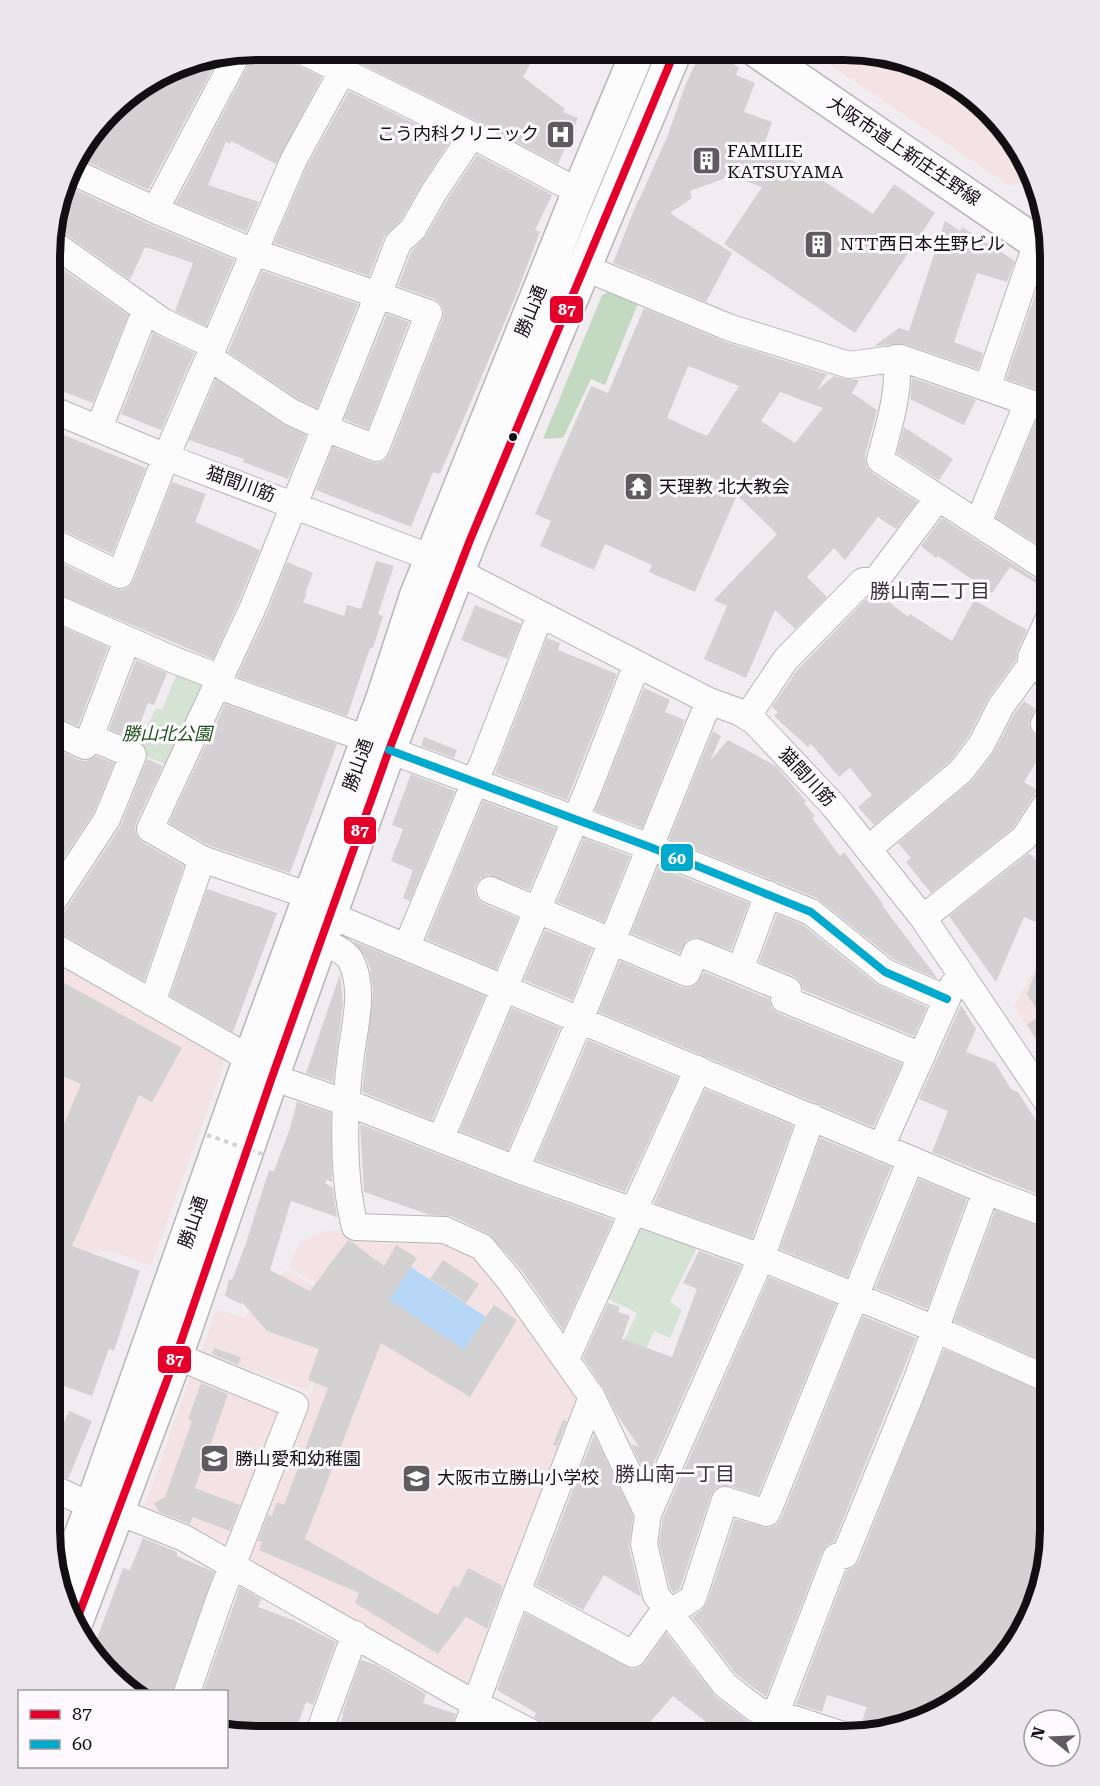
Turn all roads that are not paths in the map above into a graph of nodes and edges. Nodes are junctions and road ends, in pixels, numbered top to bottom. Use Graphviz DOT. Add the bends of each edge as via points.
graph roads {
  1 [pos="322,60"];
  2 [pos="634,60"];
  3 [pos="671,60"];
  4 [pos="771,60"];
  5 [pos="233,62"];
  6 [pos="343,70"];
  7 [pos="472,135"];
  8 [pos="78,174"];
  9 [pos="579,192"];
  10 [pos="155,210"];
  11 [pos="1038,236"];
  12 [pos="61,249"];
  13 [pos="254,252"];
  14 [pos="1040,253"];
  15 [pos="583,267"];
  16 [pos="378,296"];
  17 [pos="146,309"];
  18 [pos="211,352"];
  19 [pos="896,358"];
  20 [pos="987,388"];
  21 [pos="1039,406"];
  22 [pos="60,413"];
  23 [pos="99,428"];
  24 [pos="325,428"];
  25 [pos="166,457"];
  26 [pos="938,498"];
  27 [pos="295,505"];
  28 [pos="978,523"];
  29 [pos="60,545"];
  30 [pos="1040,563"];
  31 [pos="445,565"];
  32 [pos="60,610"];
  33 [pos="540,615"];
  34 [pos="1040,636"];
  35 [pos="127,640"];
  36 [pos="637,664"];
  37 [pos="1040,669"];
  38 [pos="1040,671"];
  39 [pos="218,681"];
  40 [pos="709,701"];
  41 [pos="747,717"];
  42 [pos="60,734"];
  43 [pos="90,737"];
  44 [pos="378,745"];
  45 [pos="475,783"];
  46 [pos="1040,813"];
  47 [pos="575,820"];
  48 [pos="650,847"];
  49 [pos="868,849"];
  50 [pos="202,859"];
  51 [pos="490,890"];
  52 [pos="60,891"];
  53 [pos="768,894"];
  54 [pos="538,910"];
  55 [pos="320,917"];
  56 [pos="923,918"];
  57 [pos="612,941"];
  58 [pos="406,946"];
  59 [pos="60,950"];
  60 [pos="740,970"];
  61 [pos="959,971"];
  62 [pos="505,988"];
  63 [pos="946,999"];
  64 [pos="152,1003"];
  65 [pos="580,1020"];
  66 [pos="921,1056"];
  67 [pos="261,1068"];
  68 [pos="698,1069"];
  69 [pos="1040,1091"];
  70 [pos="346,1103"];
  71 [pos="812,1118"];
  72 [pos="441,1138"];
  73 [pos="881,1147"];
  74 [pos="911,1160"];
  75 [pos="516,1169"];
  76 [pos="986,1191"];
  77 [pos="634,1211"];
  78 [pos="1040,1211"];
  79 [pos="761,1258"];
  80 [pos="854,1296"];
  81 [pos="935,1329"];
  82 [pos="176,1356"];
  83 [pos="566,1359"];
  84 [pos="1040,1376"];
  85 [pos="592,1397"];
  86 [pos="60,1490"];
  87 [pos="105,1510"];
  88 [pos="648,1514"];
  89 [pos="233,1565"];
  90 [pos="66,1578"];
  91 [pos="517,1592"];
  92 [pos="668,1611"];
  93 [pos="79,1612"];
  94 [pos="355,1634"];
  95 [pos="188,1690"];
  96 [pos="476,1702"];
  97 [pos="776,1713"];
  98 [pos="321,1726"];
  99 [pos="468,1726"];
  100 [pos="520,1726"];
  101 [pos="813,1726"];
  1 -- 6 [label="street"];
  2 -- 9 [label="main road, 勝山通"];
  3 -- 15 [label="main road, 勝山通"];
  4 -- 11 [label="main road, 大阪市道上新庄生野線"];
  5 -- 10 [label="street"];
  6 -- 7 [label="street"];
  6 -- 13 [label="street" via="294,159"];
  7 -- 9 [label="street"];
  7 -- 16 [label="street" via="413,229 398,243"];
  8 -- 10 [label="street"];
  9 -- 31 [label="main road, 勝山通"];
  10 -- 13 [label="street"];
  12 -- 17 [label="street"];
  13 -- 16 [label="street"];
  13 -- 18 [label="street"];
  14 -- 20 [label="street"];
  15 -- 19 [label="street" via="728,327 849,365"];
  15 -- 31 [label="main road, 勝山通"];
  16 -- 24 [label="street"];
  16 -- 24 [label="street" via="429,313 376,448"];
  17 -- 18 [label="street"];
  17 -- 23 [label="street"];
  18 -- 24 [label="street" via="291,412"];
  18 -- 25 [label="street"];
  19 -- 20 [label="street"];
  19 -- 26 [label="street" via="897,379 880,460"];
  20 -- 21 [label="street"];
  21 -- 28 [label="street"];
  22 -- 23 [label="street, 猫間川筋"];
  23 -- 25 [label="street, 猫間川筋"];
  24 -- 27 [label="street"];
  25 -- 27 [label="street, 猫間川筋"];
  25 -- 29 [label="street" via="120,575"];
  26 -- 28 [label="street"];
  26 -- 41 [label="street" via="877,579 863,581 786,659"];
  27 -- 31 [label="street, 猫間川筋"];
  27 -- 39 [label="street"];
  28 -- 30 [label="street"];
  31 -- 33 [label="street, 猫間川筋"];
  31 -- 44 [label="main road, 勝山通"];
  32 -- 35 [label="street"];
  33 -- 36 [label="street, 猫間川筋"];
  33 -- 45 [label="street"];
  34 -- 37 [label="street" via="1030,657"];
  35 -- 39 [label="street"];
  35 -- 43 [label="street"];
  36 -- 40 [label="street, 猫間川筋"];
  36 -- 47 [label="street"];
  38 -- 49 [label="street" via="1000,706 981,745 961,771"];
  39 -- 44 [label="street"];
  39 -- 50 [label="street" via="150,829"];
  40 -- 41 [label="street, 猫間川筋"];
  40 -- 48 [label="street"];
  41 -- 49 [label="street, 猫間川筋" via="833,805"];
  42 -- 43 [label="street" via="85,746"];
  43 -- 52 [label="street" via="133,755 107,819"];
  44 -- 45 [label="street"];
  44 -- 55 [label="main road, 勝山通"];
  45 -- 47 [label="street"];
  45 -- 58 [label="street"];
  46 -- 56 [label="street" via="1024,838"];
  47 -- 48 [label="street"];
  47 -- 54 [label="street"];
  48 -- 53 [label="street"];
  48 -- 57 [label="street"];
  49 -- 56 [label="street, 猫間川筋"];
  50 -- 55 [label="street"];
  50 -- 64 [label="street"];
  51 -- 54 [label="street"];
  53 -- 60 [label="street"];
  53 -- 63 [label="street" via="810,912 885,972"];
  54 -- 57 [label="street"];
  54 -- 62 [label="street"];
  55 -- 58 [label="street"];
  55 -- 67 [label="main road, 勝山通"];
  55 -- 67 [label="main road, 勝山通"];
  55 -- 70 [label="street" via="351,960 355,974 357,1019"];
  56 -- 61 [label="street, 猫間川筋"];
  57 -- 60 [label="street" via="687,973 696,952"];
  57 -- 65 [label="street"];
  58 -- 62 [label="street"];
  59 -- 64 [label="street"];
  60 -- 66 [label="street" via="788,990 784,999"];
  61 -- 63 [label="street"];
  61 -- 69 [label="street, 猫間川筋"];
  62 -- 65 [label="street"];
  62 -- 72 [label="street"];
  63 -- 66 [label="street"];
  64 -- 67 [label="street"];
  65 -- 68 [label="street"];
  65 -- 75 [label="street"];
  66 -- 73 [label="street"];
  67 -- 70 [label="street"];
  67 -- 82 [label="main road, 勝山通"];
  67 -- 87 [label="main road, 勝山通"];
  68 -- 71 [label="street"];
  68 -- 77 [label="street"];
  70 -- 72 [label="street"];
  70 -- 83 [label="street" via="349,1200 356,1227 445,1230 482,1247"];
  71 -- 73 [label="street"];
  71 -- 79 [label="street"];
  72 -- 75 [label="street"];
  73 -- 74 [label="street"];
  74 -- 76 [label="street"];
  74 -- 80 [label="street"];
  75 -- 77 [label="street"];
  76 -- 78 [label="street"];
  76 -- 81 [label="street"];
  77 -- 79 [label="street"];
  77 -- 83 [label="street"];
  79 -- 80 [label="street"];
  79 -- 88 [label="street"];
  80 -- 81 [label="street"];
  80 -- 92 [label="street" via="767,1513 725,1500 693,1598"];
  81 -- 84 [label="street"];
  81 -- 97 [label="street" via="845,1555 836,1557"];
  82 -- 87 [label="main road, 勝山通"];
  82 -- 89 [label="street" via="295,1405"];
  83 -- 85 [label="street"];
  85 -- 88 [label="street"];
  85 -- 91 [label="street"];
  86 -- 87 [label="street"];
  87 -- 89 [label="street" via="184,1538"];
  87 -- 90 [label="main road, 勝山通"];
  87 -- 93 [label="main road, 勝山通"];
  88 -- 92 [label="street" via="644,1544 656,1595"];
  89 -- 94 [label="street"];
  89 -- 95 [label="street"];
  91 -- 92 [label="street" via="633,1654"];
  91 -- 96 [label="street"];
  92 -- 97 [label="street" via="725,1685 756,1708 770,1715"];
  94 -- 96 [label="street"];
  94 -- 98 [label="street"];
  96 -- 99 [label="street"];
  96 -- 100 [label="street"];
  97 -- 101 [label="street"];
}
